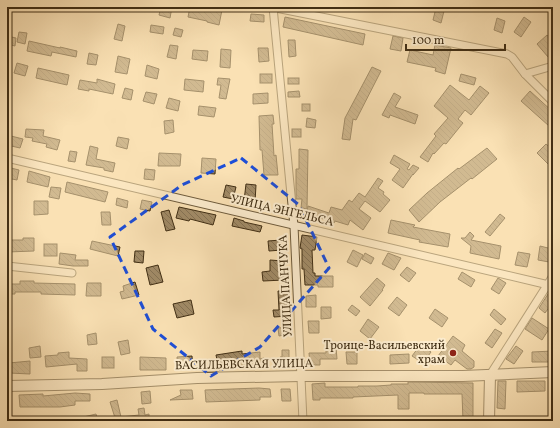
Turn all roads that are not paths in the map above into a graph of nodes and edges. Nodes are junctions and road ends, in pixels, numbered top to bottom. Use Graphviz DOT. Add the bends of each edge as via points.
graph roads {
  1 [pos="272,7"];
  2 [pos="553,66"];
  3 [pos="525,74"];
  4 [pos="553,102"];
  5 [pos="7,158"];
  6 [pos="294,226"];
  7 [pos="7,266"];
  8 [pos="72,273"];
  9 [pos="553,276"];
  10 [pos="550,285"];
  11 [pos="553,372"];
  12 [pos="490,374"];
  13 [pos="301,376"];
  14 [pos="7,386"];
  15 [pos="303,421"];
  16 [pos="489,421"];
  1 -- 3 [label="street" via="507,54"];
  1 -- 6 [label="street, УЛИЦА ПАНЧУКА"];
  2 -- 3 [label="street"];
  3 -- 4 [label="street"];
  5 -- 6 [label="street, УЛИЦА ЭНГЕЛЬСА"];
  6 -- 10 [label="street, УЛИЦА ЭНГЕЛЬСА"];
  6 -- 13 [label="street, УЛИЦА ПАНЧУКА"];
  7 -- 8 [label="street"];
  9 -- 10 [label="street"];
  10 -- 12 [label="street"];
  11 -- 12 [label="main road, ВАСИЛЬЕВСКАЯ УЛИЦА"];
  12 -- 13 [label="main road, ВАСИЛЬЕВСКАЯ УЛИЦА"];
  12 -- 16 [label="main road"];
  13 -- 14 [label="main road, ВАСИЛЬЕВСКАЯ УЛИЦА"];
  13 -- 15 [label="street, УЛИЦА ПАНЧУКА"];
}
